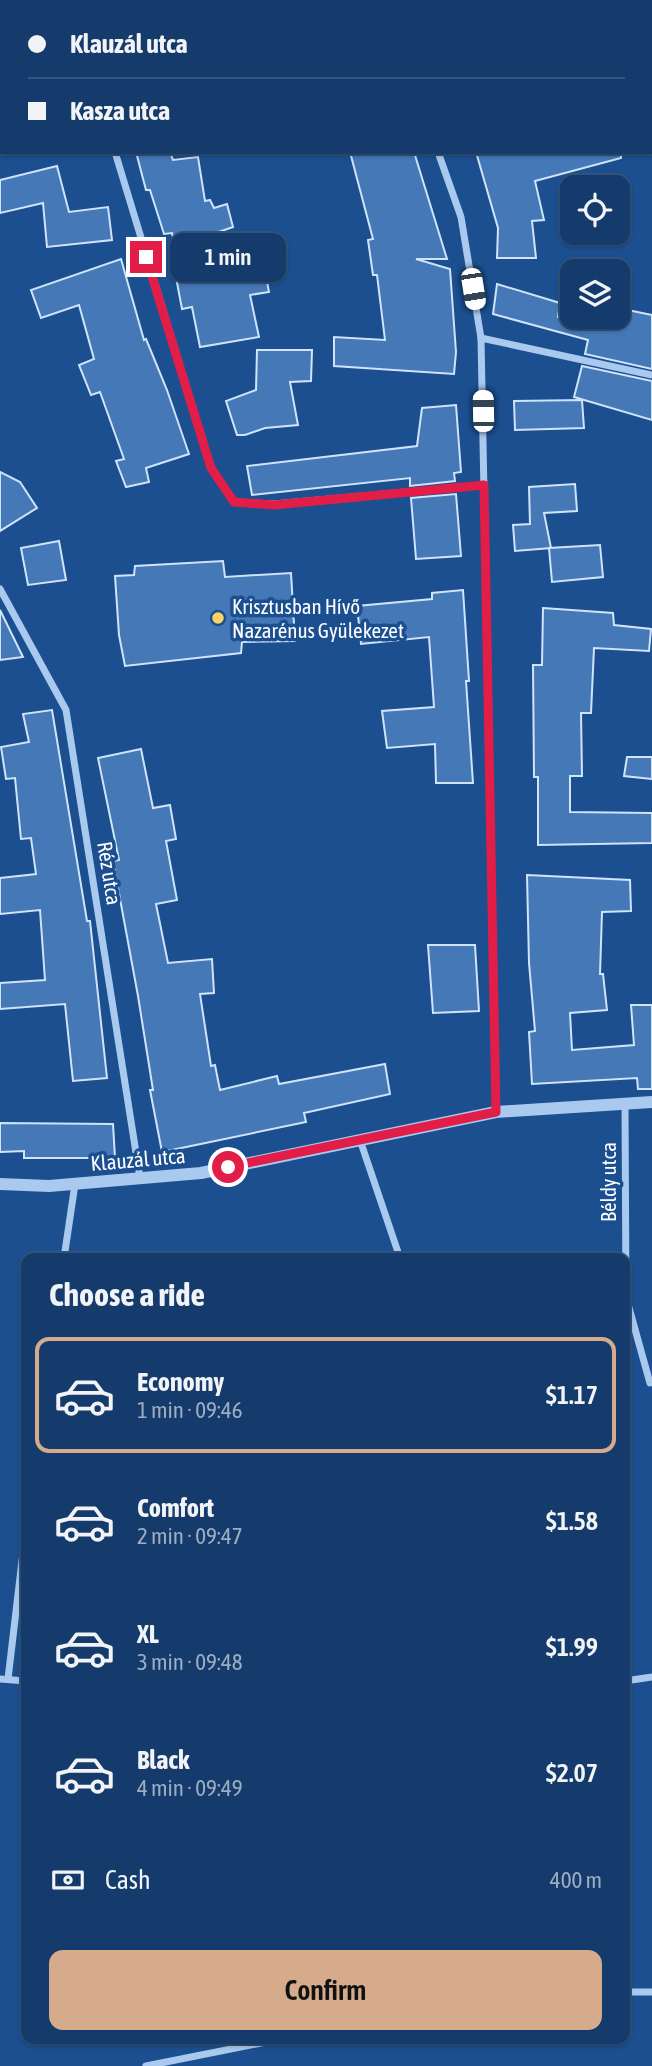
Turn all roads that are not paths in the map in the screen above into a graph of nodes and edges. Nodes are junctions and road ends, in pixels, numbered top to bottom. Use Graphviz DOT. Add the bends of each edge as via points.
graph roads {
  1 [pos="116,154"];
  2 [pos="439,154"];
  3 [pos="481,338"];
  4 [pos="652,375"];
  5 [pos="484,485"];
  6 [pos="0,589"];
  7 [pos="652,1102"];
  8 [pos="625,1104"];
  9 [pos="496,1112"];
  10 [pos="360,1140"];
  11 [pos="139,1178"];
  12 [pos="0,1184"];
  13 [pos="75,1184"];
  14 [pos="65,1253"];
  15 [pos="398,1253"];
  16 [pos="626,1253"];
  17 [pos="630,1311"];
  18 [pos="650,1382"];
  19 [pos="21,1562"];
  20 [pos="652,1677"];
  21 [pos="4,1679"];
  22 [pos="630,1680"];
  23 [pos="630,1992"];
  24 [pos="652,1992"];
  25 [pos="256,2044"];
  26 [pos="146,2066"];
  1 -- 5 [label="street" via="211,468 234,502 274,505"];
  2 -- 3 [label="street" via="461,217"];
  3 -- 4 [label="street"];
  3 -- 5 [label="street"];
  5 -- 9 [label="street"];
  6 -- 11 [label="street, Réz utca" via="66,710"];
  7 -- 8 [label="street, Klauzál utca"];
  8 -- 9 [label="street, Klauzál utca"];
  8 -- 16 [label="street, Béldy utca"];
  9 -- 10 [label="street, Klauzál utca"];
  10 -- 11 [label="street, Klauzál utca" via="201,1173"];
  10 -- 15 [label="street"];
  11 -- 13 [label="street, Klauzál utca"];
  12 -- 13 [label="street, Klauzál utca"];
  13 -- 14 [label="street"];
  17 -- 18 [label="street, Béldy utca"];
  19 -- 21 [label="street"];
  20 -- 22 [label="street"];
  23 -- 24 [label="street"];
  25 -- 26 [label="street"];
}
